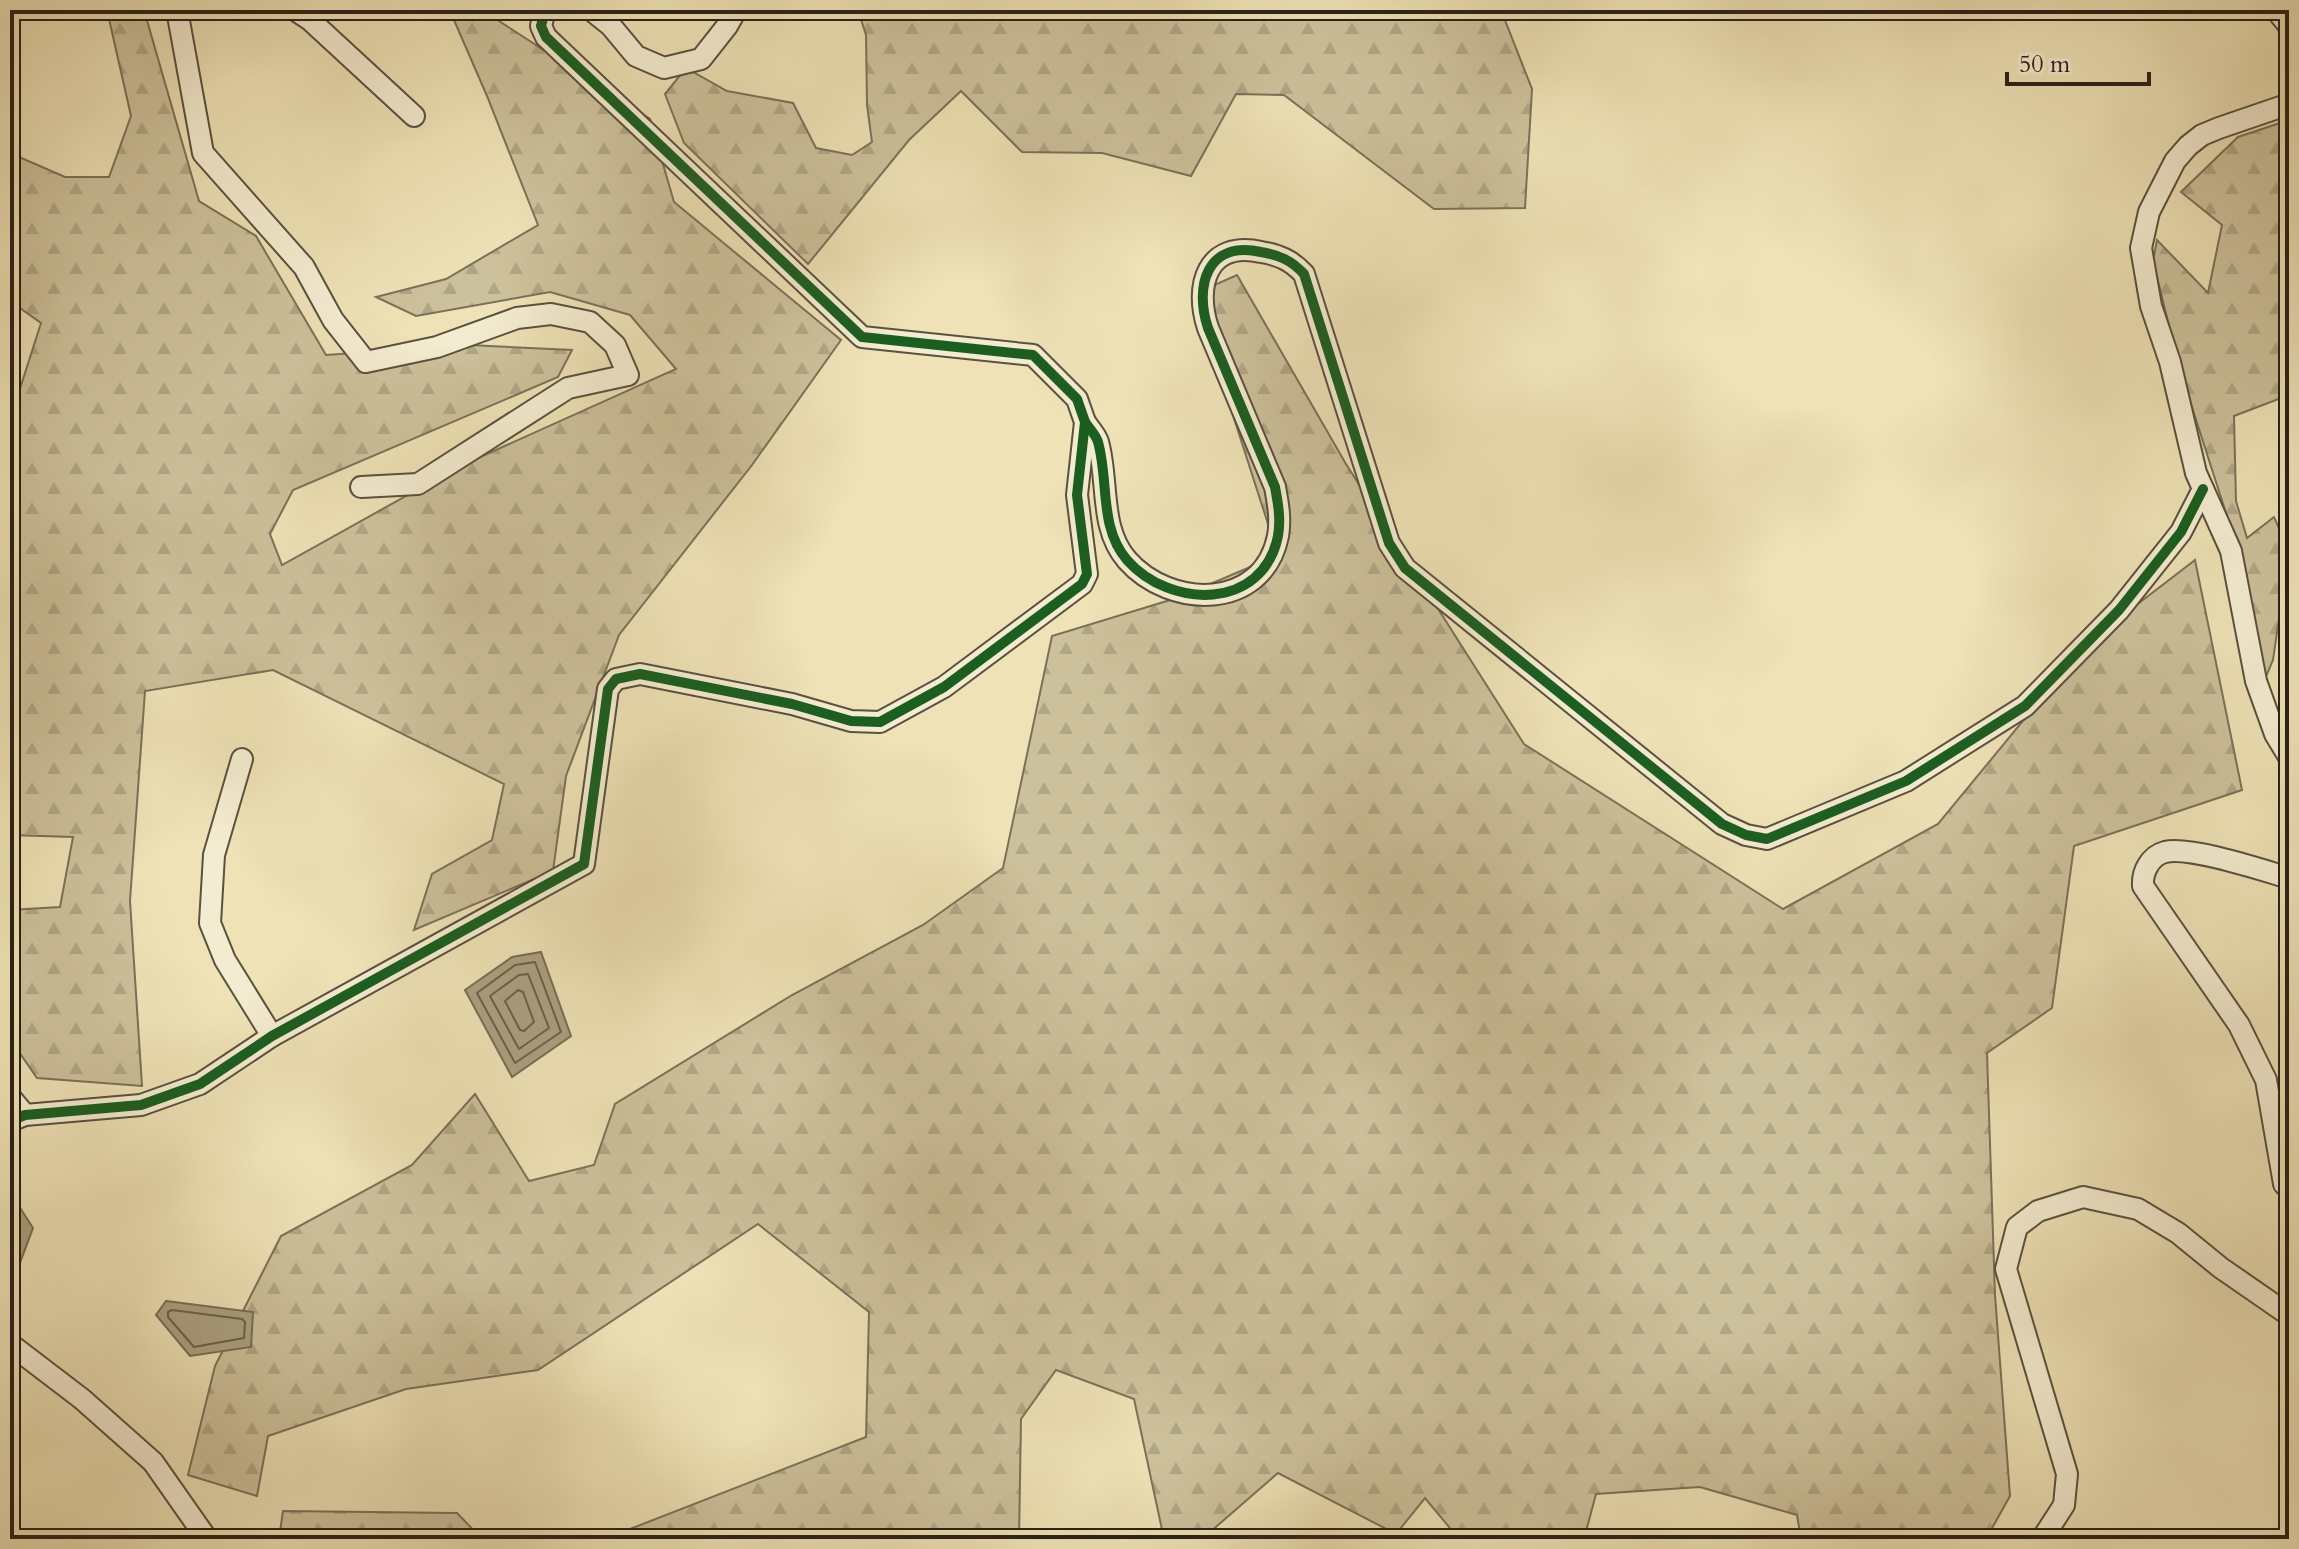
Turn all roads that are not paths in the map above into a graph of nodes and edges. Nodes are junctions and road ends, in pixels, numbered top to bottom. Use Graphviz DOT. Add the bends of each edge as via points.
graph roads {
  1 [pos="177,10"];
  2 [pos="295,10"];
  3 [pos="545,10"];
  4 [pos="591,10"];
  5 [pos="736,10"];
  6 [pos="2276,10"];
  7 [pos="2289,26"];
  8 [pos="2289,104"];
  9 [pos="414,116"];
  10 [pos="1085,422"];
  11 [pos="361,487"];
  12 [pos="2203,489"];
  13 [pos="2289,757"];
  14 [pos="242,759"];
  15 [pos="2289,878"];
  16 [pos="272,1036"];
  17 [pos="10,1097"];
  18 [pos="18,1118"];
  19 [pos="2289,1189"];
  20 [pos="2289,1315"];
  21 [pos="10,1344"];
  22 [pos="207,1539"];
  23 [pos="2042,1539"];
  1 -- 11 [label="street" via="203,153 304,267 333,320 366,362 437,347 517,318 551,314 590,322 615,345 628,375 568,388 418,484"];
  2 -- 9 [label="street"];
  3 -- 10 [label="street" via="541,26 546,37 862,337 1033,355 1077,399"];
  4 -- 5 [label="street" via="636,56 664,68 701,59"];
  6 -- 7 [label="street"];
  8 -- 12 [label="street" via="2202,135 2188,146 2175,161 2144,230 2141,248 2151,306"];
  10 -- 12 [label="street" via="1098,440 1112,535 1126,559 1165,589 1195,595 1218,594 1255,579 1278,537 1280,511 1275,487 1208,328 1201,289 1220,257 1235,249 1279,255 1293,263 1304,274 1389,543 1405,568 1722,824 1767,839 1906,781 2025,706 2146,576 2181,532"];
  10 -- 16 [label="street" via="1077,495 1087,574 1082,584 944,687 880,722 851,721 640,674 616,679 608,689 584,864"];
  12 -- 13 [label="street" via="2231,551 2256,681"];
  14 -- 16 [label="street" via="214,855 210,923 225,960"];
  15 -- 19 [label="street" via="2176,851 2155,857 2144,871 2143,886 2239,1025 2266,1080"];
  16 -- 18 [label="street" via="200,1084 141,1105"];
  17 -- 18 [label="street"];
  20 -- 23 [label="street" via="2138,1209 2083,1197 2038,1211 2017,1227 2006,1269 2067,1474 2064,1505"];
  21 -- 22 [label="street" via="153,1462"];
}
